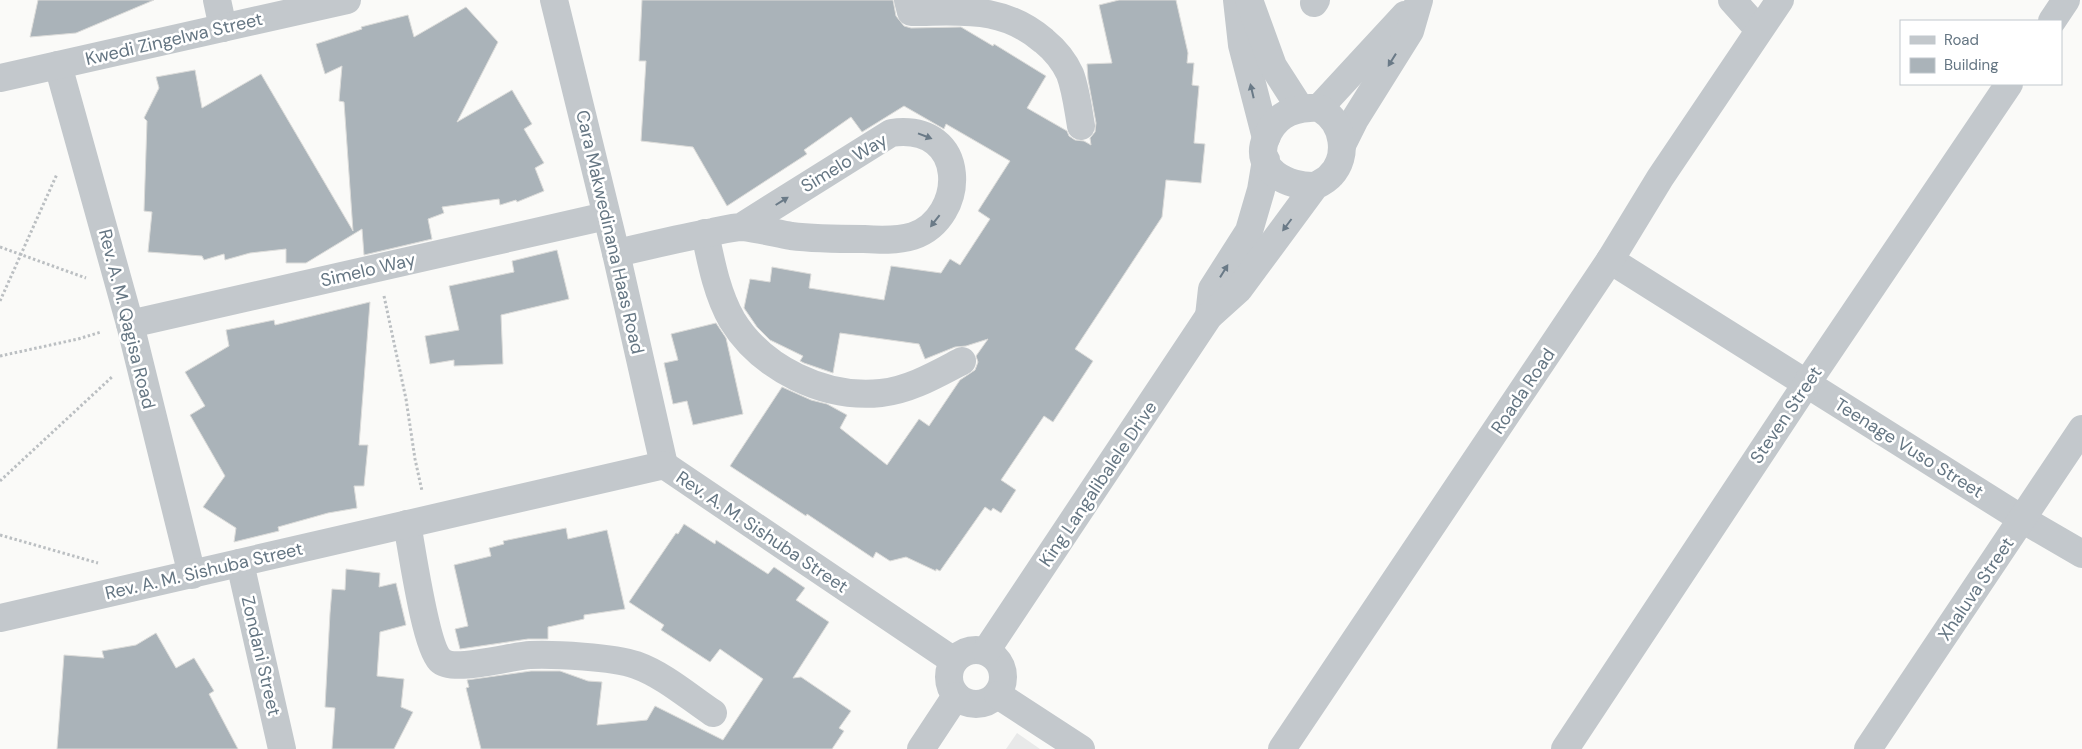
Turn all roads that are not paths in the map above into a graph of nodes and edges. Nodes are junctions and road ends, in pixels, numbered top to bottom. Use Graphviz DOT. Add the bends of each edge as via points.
graph roads {
  1 [pos="217,0"];
  2 [pos="347,0"];
  3 [pos="554,0"];
  4 [pos="908,0"];
  5 [pos="1237,0"];
  6 [pos="1250,0"];
  7 [pos="1419,0"];
  8 [pos="1732,0"];
  9 [pos="1780,0"];
  10 [pos="2066,0"];
  11 [pos="2053,20"];
  12 [pos="223,28"];
  13 [pos="1759,30"];
  14 [pos="58,65"];
  15 [pos="0,78"];
  16 [pos="2008,85"];
  17 [pos="1310,108"];
  18 [pos="1081,126"];
  19 [pos="1343,143"];
  20 [pos="1266,149"];
  21 [pos="1315,186"];
  22 [pos="606,216"];
  23 [pos="741,227"];
  24 [pos="705,233"];
  25 [pos="616,253"];
  26 [pos="1610,260"];
  27 [pos="1209,316"];
  28 [pos="130,324"];
  29 [pos="962,360"];
  30 [pos="1807,384"];
  31 [pos="2082,429"];
  32 [pos="664,465"];
  33 [pos="2022,519"];
  34 [pos="418,521"];
  35 [pos="2082,554"];
  36 [pos="240,563"];
  37 [pos="192,575"];
  38 [pos="0,618"];
  39 [pos="986,651"];
  40 [pos="954,661"];
  41 [pos="998,695"];
  42 [pos="956,696"];
  43 [pos="713,713"];
  44 [pos="282,749"];
  45 [pos="921,749"];
  46 [pos="1081,749"];
  47 [pos="1282,749"];
  48 [pos="1565,749"];
  49 [pos="1868,749"];
  1 -- 12 [label="street"];
  2 -- 12 [label="street, Kwedi Zingelwa Street"];
  3 -- 22 [label="street, Cara Makwedinana Haas Road"];
  4 -- 18 [label="street" via="910,12 986,13 1009,18 1033,31 1063,61 1076,95"];
  20 -- 5 [label="street, King Langalibalele Drive, one-way" via="1242,45"];
  6 -- 17 [label="street" via="1273,66"];
  7 -- 17 [label="street"];
  7 -- 19 [label="street, one-way" via="1410,32"];
  8 -- 13 [label="street"];
  9 -- 13 [label="street, Roada Road"];
  10 -- 11 [label="street"];
  12 -- 14 [label="street, Kwedi Zingelwa Street"];
  13 -- 26 [label="street, Roada Road" via="1660,178"];
  14 -- 15 [label="street, Kwedi Zingelwa Street"];
  14 -- 28 [label="street, Rev. A. M. Qagisa Road"];
  16 -- 30 [label="street, Steven Street"];
  17 -- 19 [label="street" via="1331,118"];
  17 -- 20 [label="street" via="1285,113 1274,124"];
  19 -- 21 [label="street" via="1340,160 1332,174"];
  20 -- 21 [label="street" via="1274,175 1302,186"];
  27 -- 20 [label="street, King Langalibalele Drive, one-way" via="1212,289 1249,232 1261,190"];
  21 -- 27 [label="street, King Langalibalele Drive, one-way" via="1239,289"];
  22 -- 25 [label="street, Cara Makwedinana Haas Road"];
  22 -- 28 [label="street, Simelo Way"];
  23 -- 23 [label="street, Simelo Way, one-way" via="891,133 904,132 932,138 950,163 953,176 951,191 943,209 932,226 912,236 886,240 824,238"];
  23 -- 24 [label="street, Simelo Way"];
  24 -- 25 [label="street, Simelo Way"];
  24 -- 29 [label="street" via="713,269 732,320 769,362 802,380 840,392 882,393 933,376"];
  25 -- 32 [label="street, Cara Makwedinana Haas Road"];
  26 -- 30 [label="street, Teenage Vuso Street"];
  26 -- 47 [label="street, Roada Road"];
  27 -- 39 [label="street, King Langalibalele Drive"];
  28 -- 37 [label="street, Rev. A. M. Qagisa Road"];
  30 -- 33 [label="street, Teenage Vuso Street"];
  30 -- 48 [label="street, Steven Street"];
  31 -- 33 [label="street, Xhaluva Street"];
  32 -- 34 [label="street, Rev. A. M. Sishuba Street"];
  32 -- 40 [label="street, Rev. A. M. Sishuba Street"];
  33 -- 35 [label="street, Teenage Vuso Street"];
  33 -- 49 [label="street, Xhaluva Street"];
  34 -- 36 [label="street, Rev. A. M. Sishuba Street"];
  34 -- 43 [label="street" via="428,635 441,661 450,665 468,664 529,655 635,665 655,674"];
  36 -- 37 [label="street, Rev. A. M. Sishuba Street"];
  36 -- 44 [label="street, Zondani Street"];
  37 -- 38 [label="street, Rev. A. M. Sishuba Street"];
  39 -- 40 [label="street" via="968,651"];
  39 -- 41 [label="street" via="1003,670 1003,683"];
  40 -- 42 [label="street" via="949,679"];
  41 -- 42 [label="street" via="977,705"];
  41 -- 46 [label="street"];
  42 -- 45 [label="street"];
}
